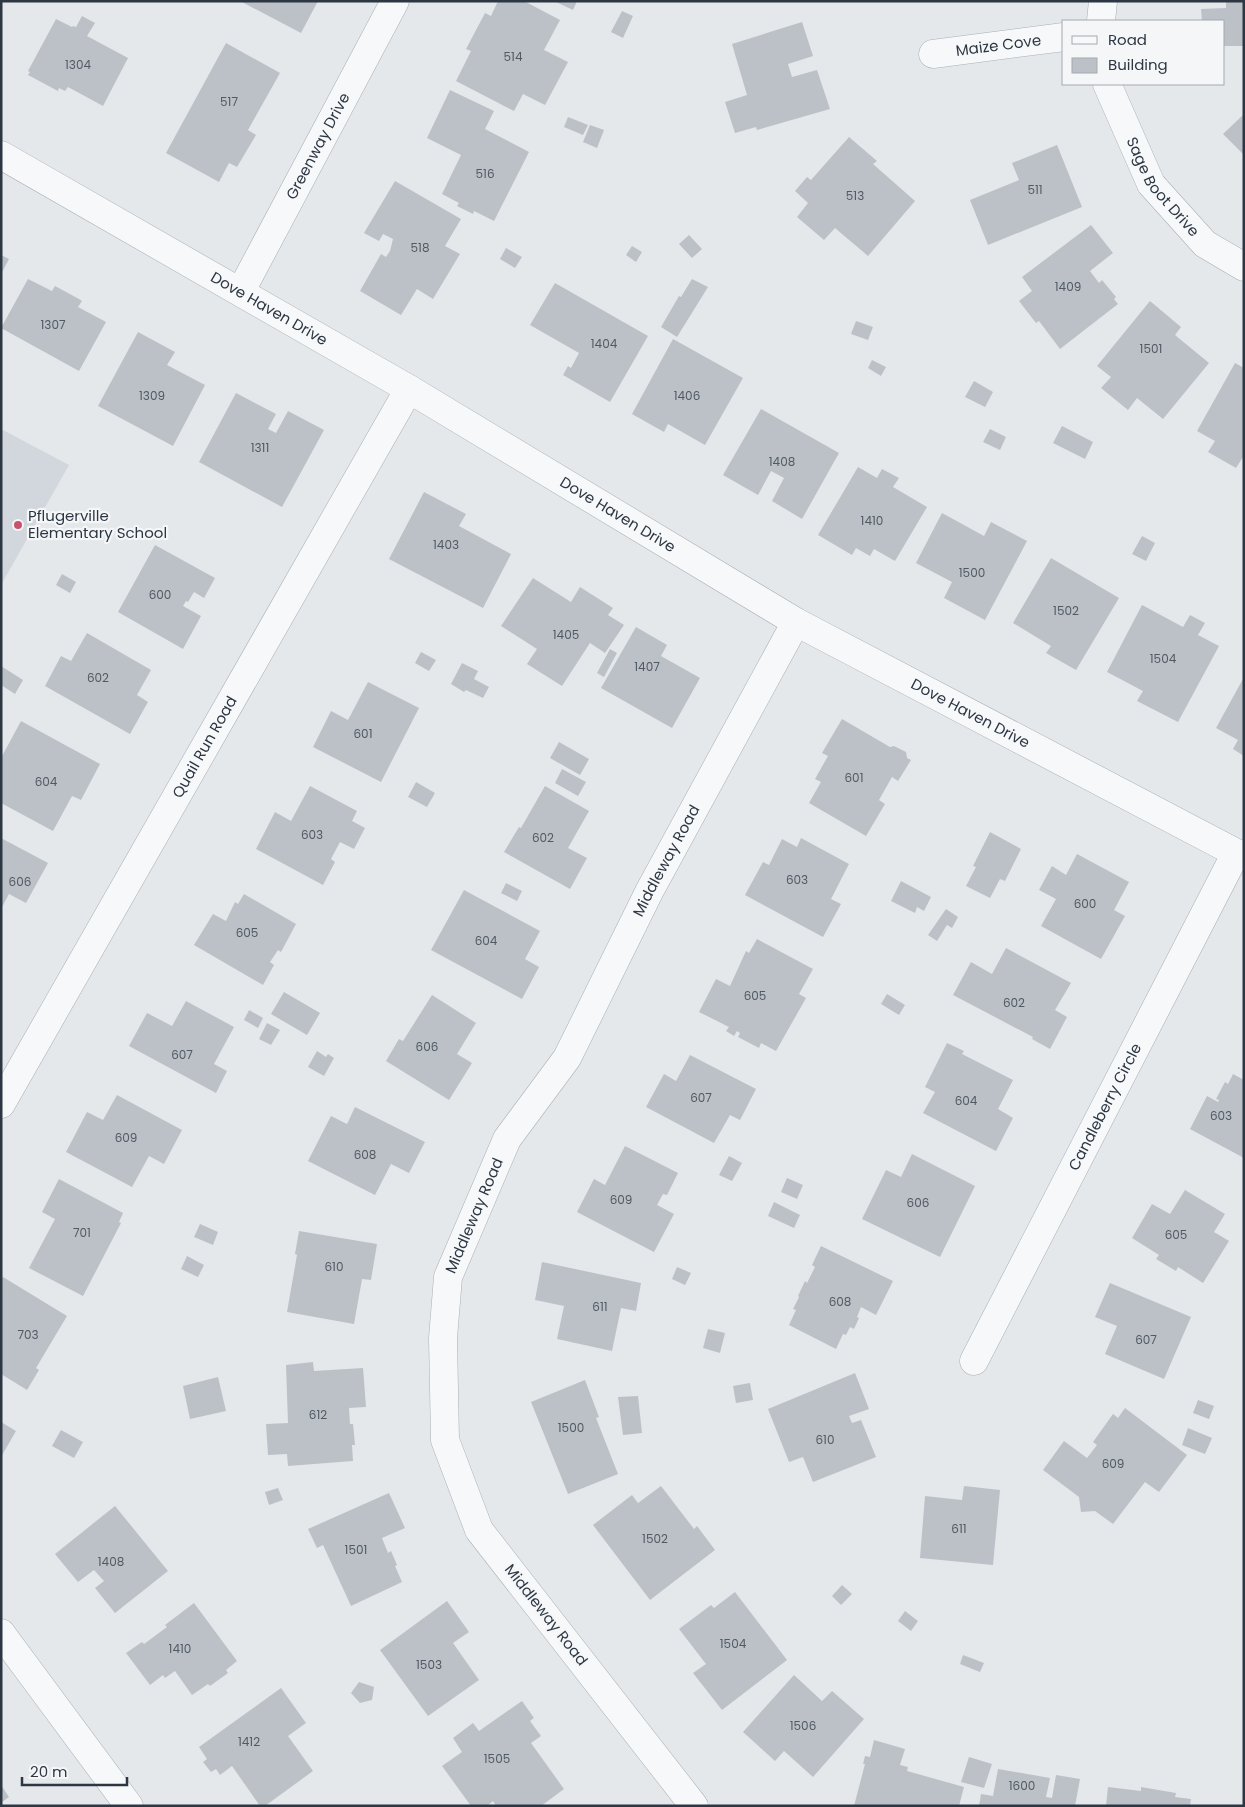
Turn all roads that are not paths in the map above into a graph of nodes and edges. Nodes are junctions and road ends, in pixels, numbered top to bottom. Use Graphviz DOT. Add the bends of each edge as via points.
graph roads {
  1 [pos="394,1"];
  2 [pos="1103,1"];
  3 [pos="1100,20"];
  4 [pos="1062,37"];
  5 [pos="933,54"];
  6 [pos="1107,85"];
  7 [pos="1,155"];
  8 [pos="1244,267"];
  9 [pos="240,291"];
  10 [pos="410,389"];
  11 [pos="796,622"];
  12 [pos="1240,855"];
  13 [pos="1,1104"];
  14 [pos="974,1360"];
  15 [pos="1,1633"];
  16 [pos="129,1806"];
  17 [pos="694,1806"];
  1 -- 9 [label="street, Greenway Drive"];
  2 -- 3 [label="street"];
  4 -- 5 [label="street, Maize Cove"];
  6 -- 8 [label="street, Sage Boot Drive" via="1151,184 1205,244"];
  7 -- 9 [label="street, Dove Haven Drive"];
  9 -- 10 [label="street, Dove Haven Drive"];
  10 -- 11 [label="street, Dove Haven Drive"];
  10 -- 13 [label="street, Quail Run Road"];
  11 -- 12 [label="street, Dove Haven Drive"];
  11 -- 17 [label="street, Middleway Road" via="650,890 567,1058 507,1139 448,1277 443,1338 445,1440 480,1530"];
  12 -- 14 [label="street, Candleberry Circle"];
  15 -- 16 [label="street"];
}
